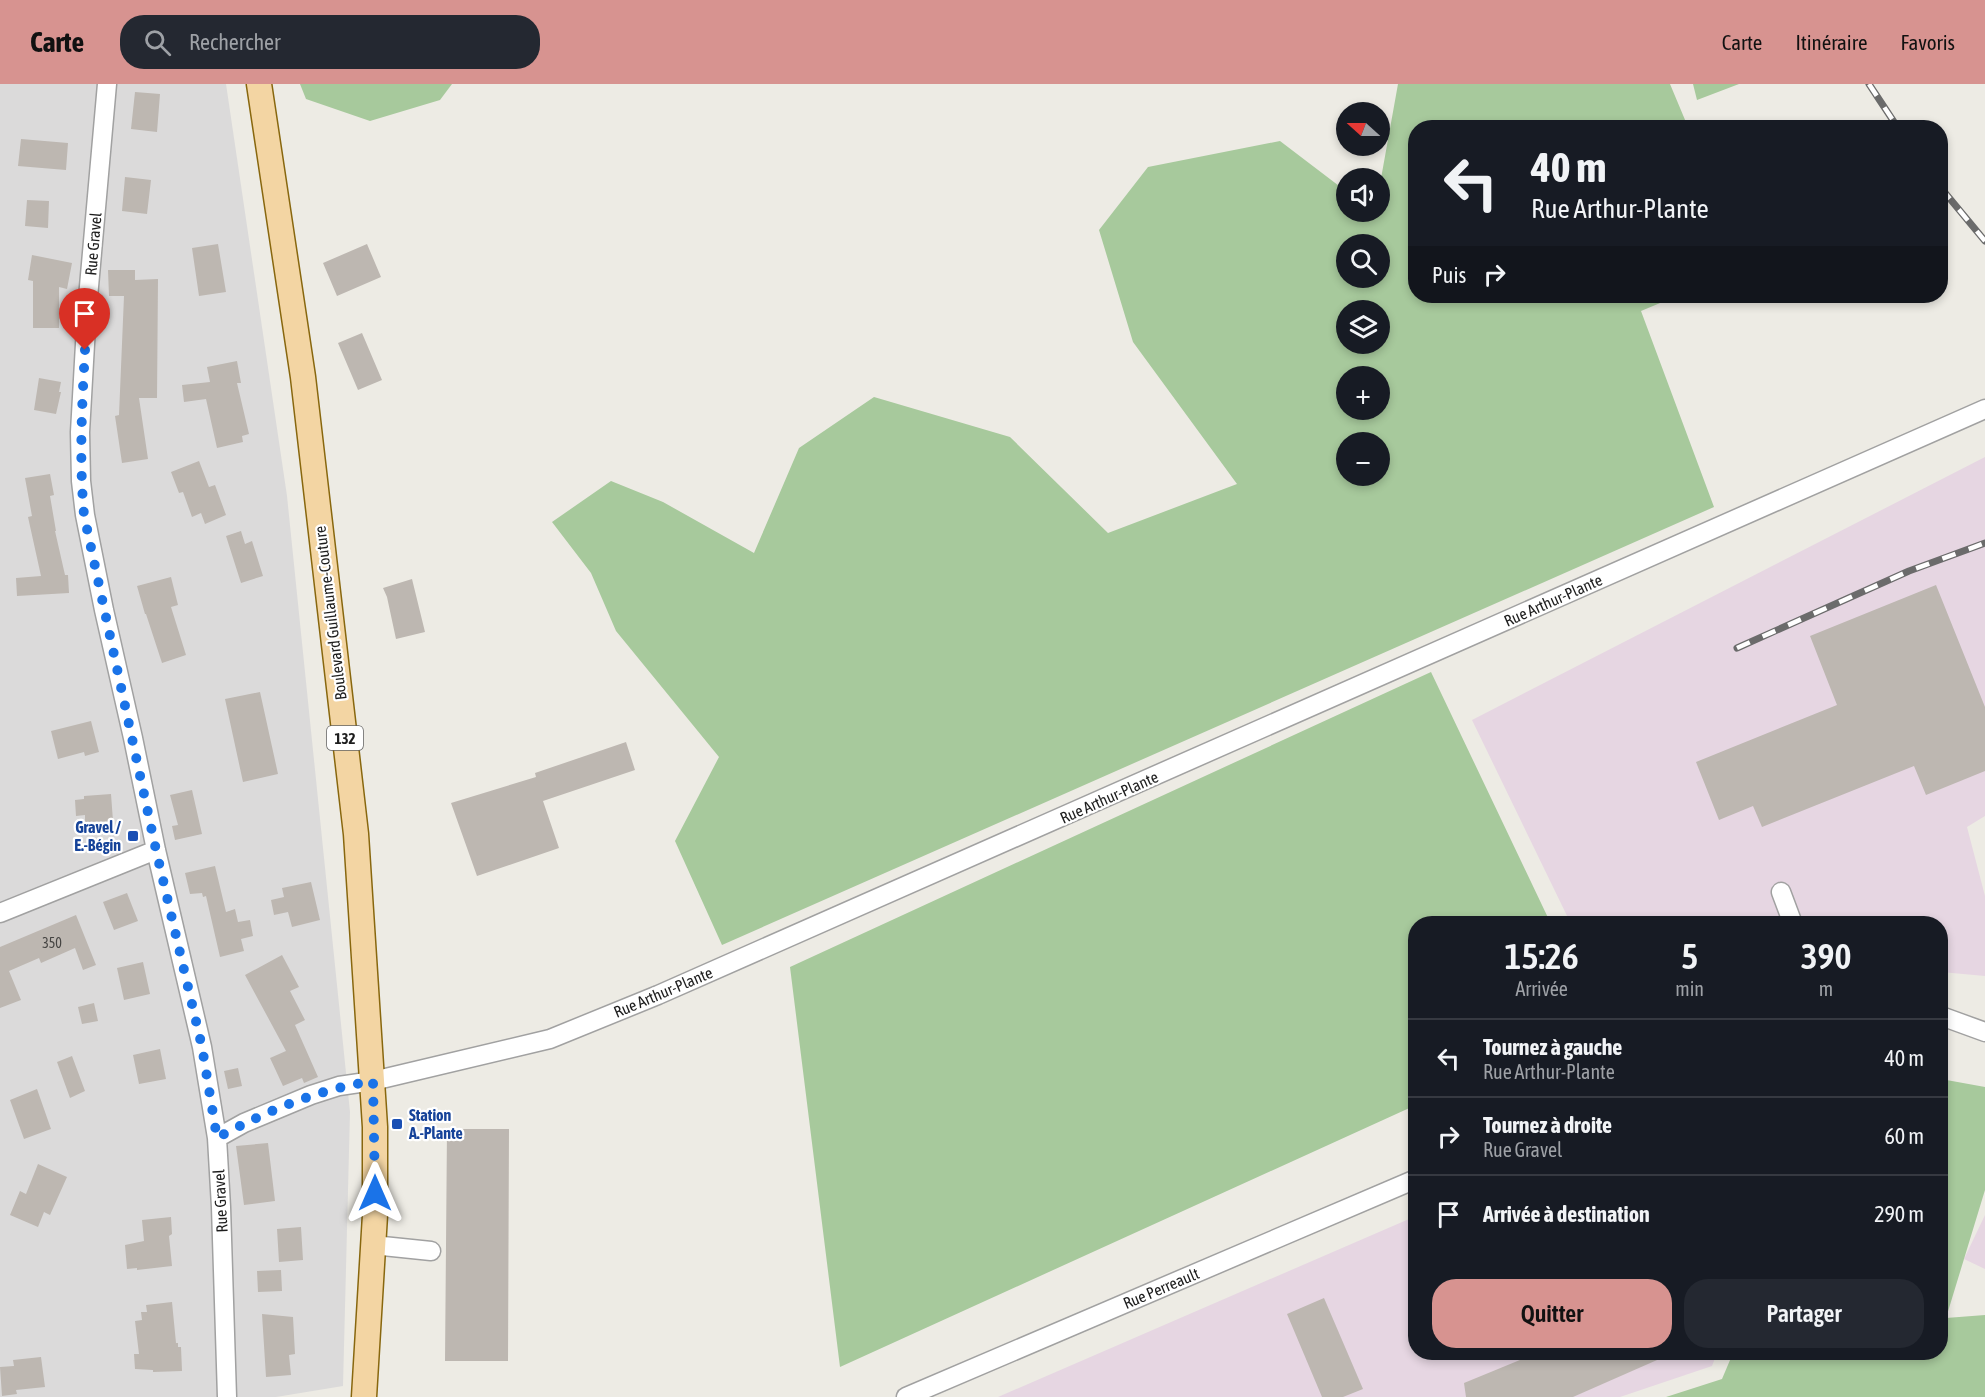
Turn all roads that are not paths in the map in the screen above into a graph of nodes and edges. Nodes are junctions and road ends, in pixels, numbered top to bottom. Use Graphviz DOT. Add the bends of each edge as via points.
graph roads {
  1 [pos="107,84"];
  2 [pos="259,84"];
  3 [pos="1985,409"];
  4 [pos="156,850"];
  5 [pos="1781,892"];
  6 [pos="0,913"];
  7 [pos="1790,916"];
  8 [pos="1948,1019"];
  9 [pos="1985,1032"];
  10 [pos="373,1081"];
  11 [pos="217,1138"];
  12 [pos="1408,1182"];
  13 [pos="373,1245"];
  14 [pos="431,1251"];
  15 [pos="227,1397"];
  16 [pos="364,1397"];
  17 [pos="906,1397"];
  1 -- 4 [label="street, Rue Gravel" via="87,309 81,481 99,589"];
  2 -- 10 [label="main road, Boulevard Guillaume-Couture / 132" via="303,377 356,834"];
  3 -- 10 [label="street, Rue Arthur-Plante" via="647,1000 549,1039"];
  4 -- 6 [label="street"];
  4 -- 11 [label="street, Rue Gravel" via="202,1047"];
  5 -- 7 [label="street"];
  8 -- 9 [label="street"];
  10 -- 11 [label="street, Rue Arthur-Plante" via="311,1095"];
  10 -- 13 [label="main road, Boulevard Guillaume-Couture / 132"];
  11 -- 15 [label="street, Rue Gravel"];
  12 -- 17 [label="street, Rue Perreault"];
  13 -- 14 [label="street"];
  13 -- 16 [label="main road, Boulevard Guillaume-Couture / 132"];
}
